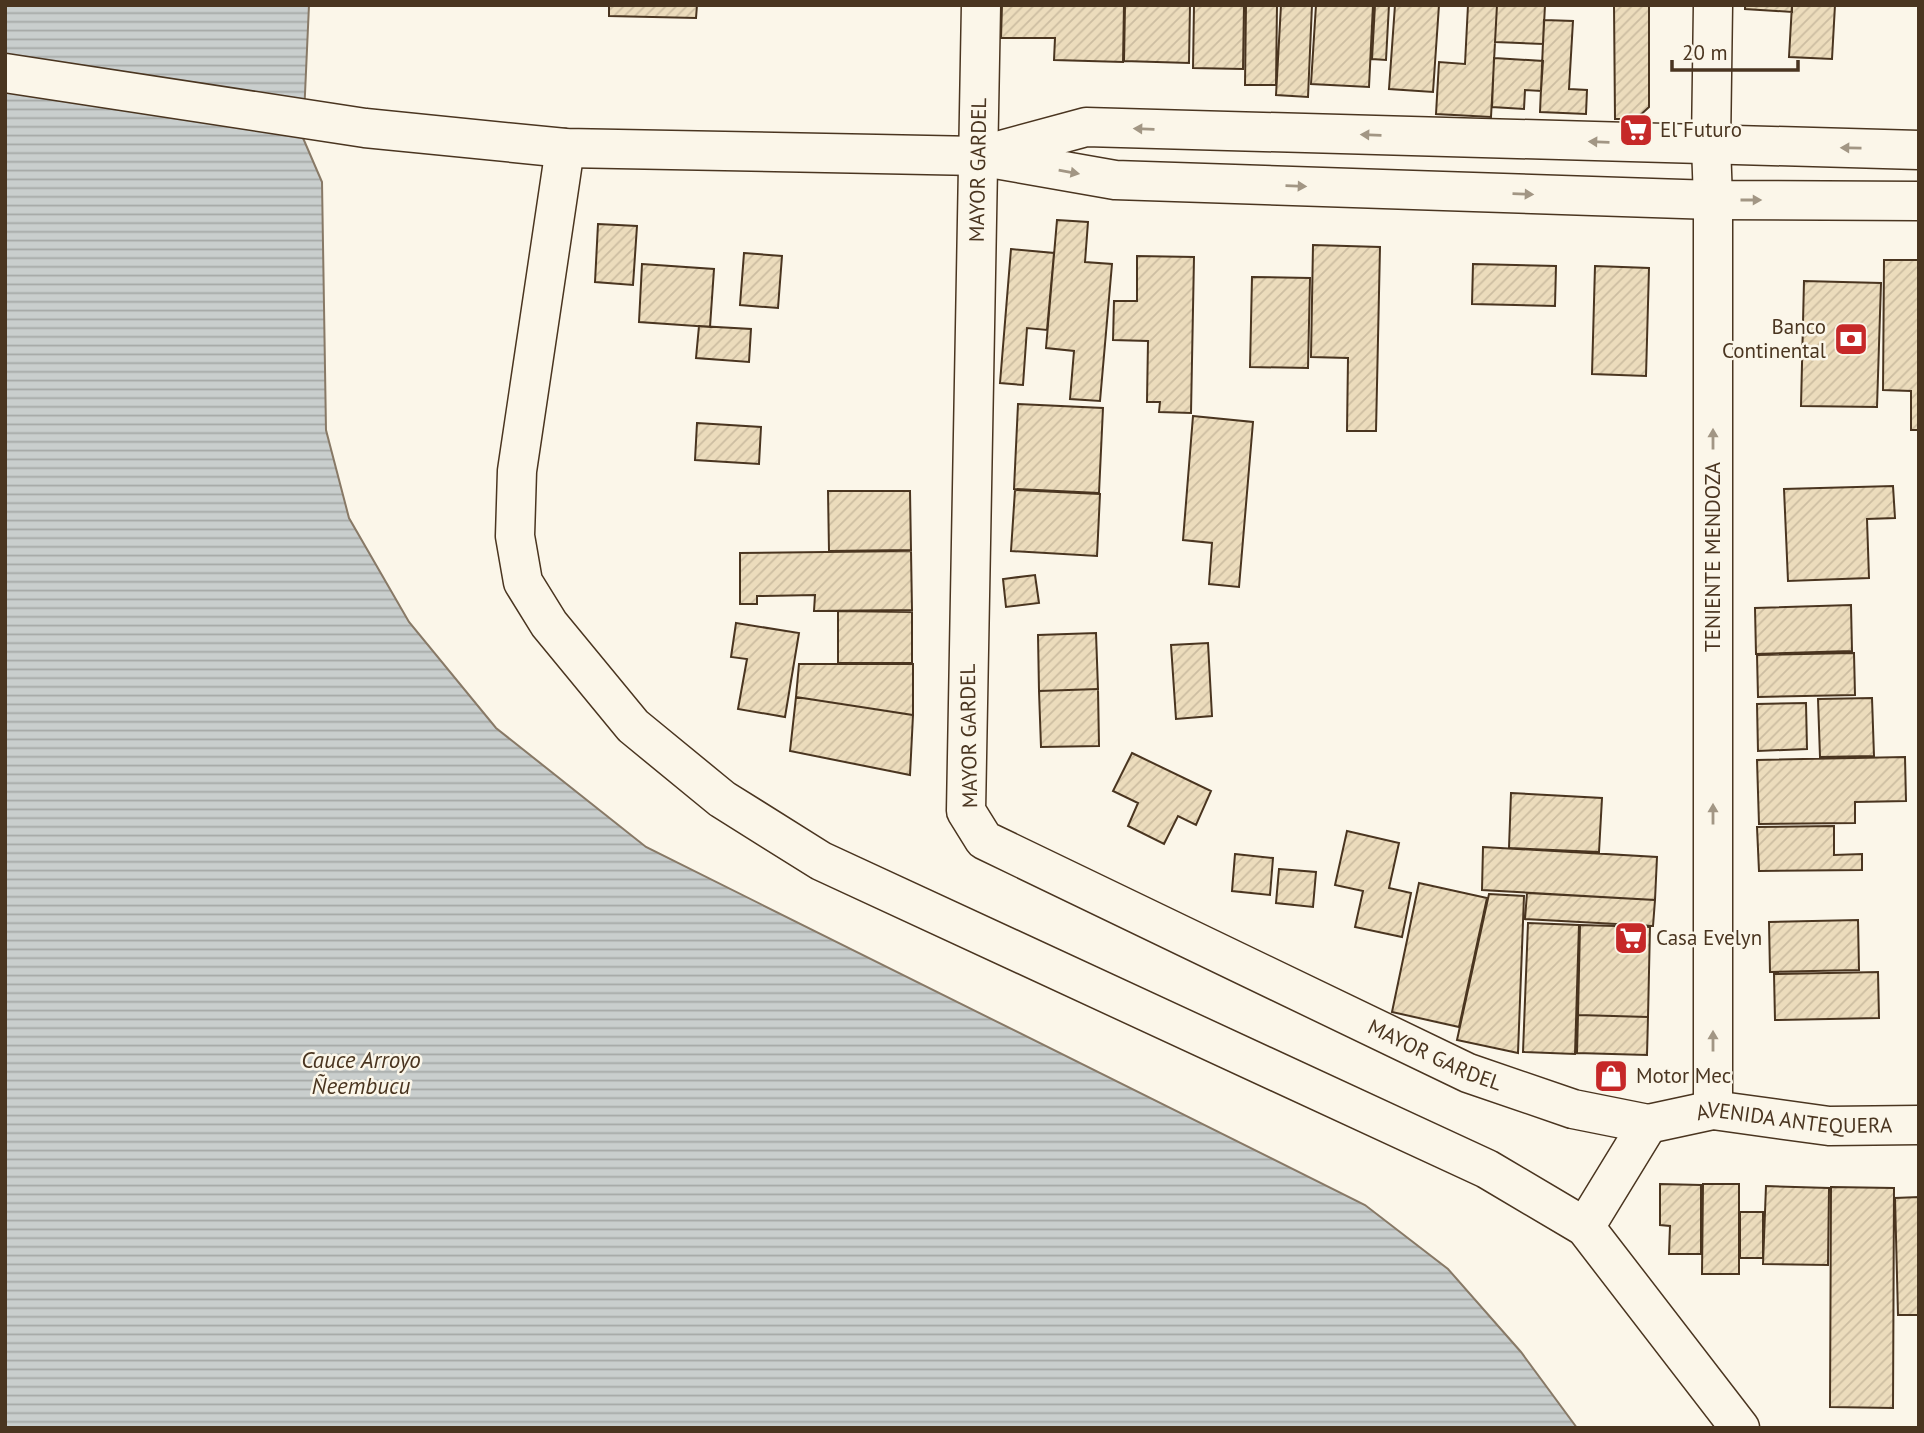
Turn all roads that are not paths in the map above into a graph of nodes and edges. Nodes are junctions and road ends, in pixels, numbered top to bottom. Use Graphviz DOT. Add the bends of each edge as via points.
graph roads {
  1 [pos="981,5"];
  2 [pos="1713,5"];
  3 [pos="5,73"];
  4 [pos="1711,145"];
  5 [pos="565,148"];
  6 [pos="1919,150"];
  7 [pos="978,156"];
  8 [pos="1713,200"];
  9 [pos="1919,201"];
  10 [pos="1713,1110"];
  11 [pos="1648,1124"];
  12 [pos="1919,1125"];
  13 [pos="1919,1146"];
  14 [pos="1585,1227"];
  15 [pos="1740,1428"];
  1 -- 7 [label="street, MAYOR GARDEL"];
  2 -- 4 [label="street, TENIENTE MENDOZA"];
  3 -- 5 [label="street" via="365,128"];
  6 -- 4 [label="street, one-way"];
  4 -- 7 [label="street, one-way" via="1086,127"];
  4 -- 8 [label="street, TENIENTE MENDOZA"];
  5 -- 7 [label="street"];
  5 -- 14 [label="street" via="517,471 515,536 523,582 549,624 634,726 722,799 821,861 1487,1169"];
  7 -- 8 [label="street, one-way" via="1115,180"];
  7 -- 11 [label="street, MAYOR GARDEL" via="966,811 984,840 1468,1073 1573,1109"];
  8 -- 9 [label="street, one-way"];
  10 -- 8 [label="street, TENIENTE MENDOZA, one-way"];
  10 -- 11 [label="street, MAYOR GARDEL"];
  10 -- 12 [label="street, AVENIDA ANTEQUERA" via="1829,1126"];
  10 -- 13 [label="street, AVENIDA ANTEQUERA" via="1833,1145"];
  11 -- 14 [label="street"];
  14 -- 15 [label="street"];
}
